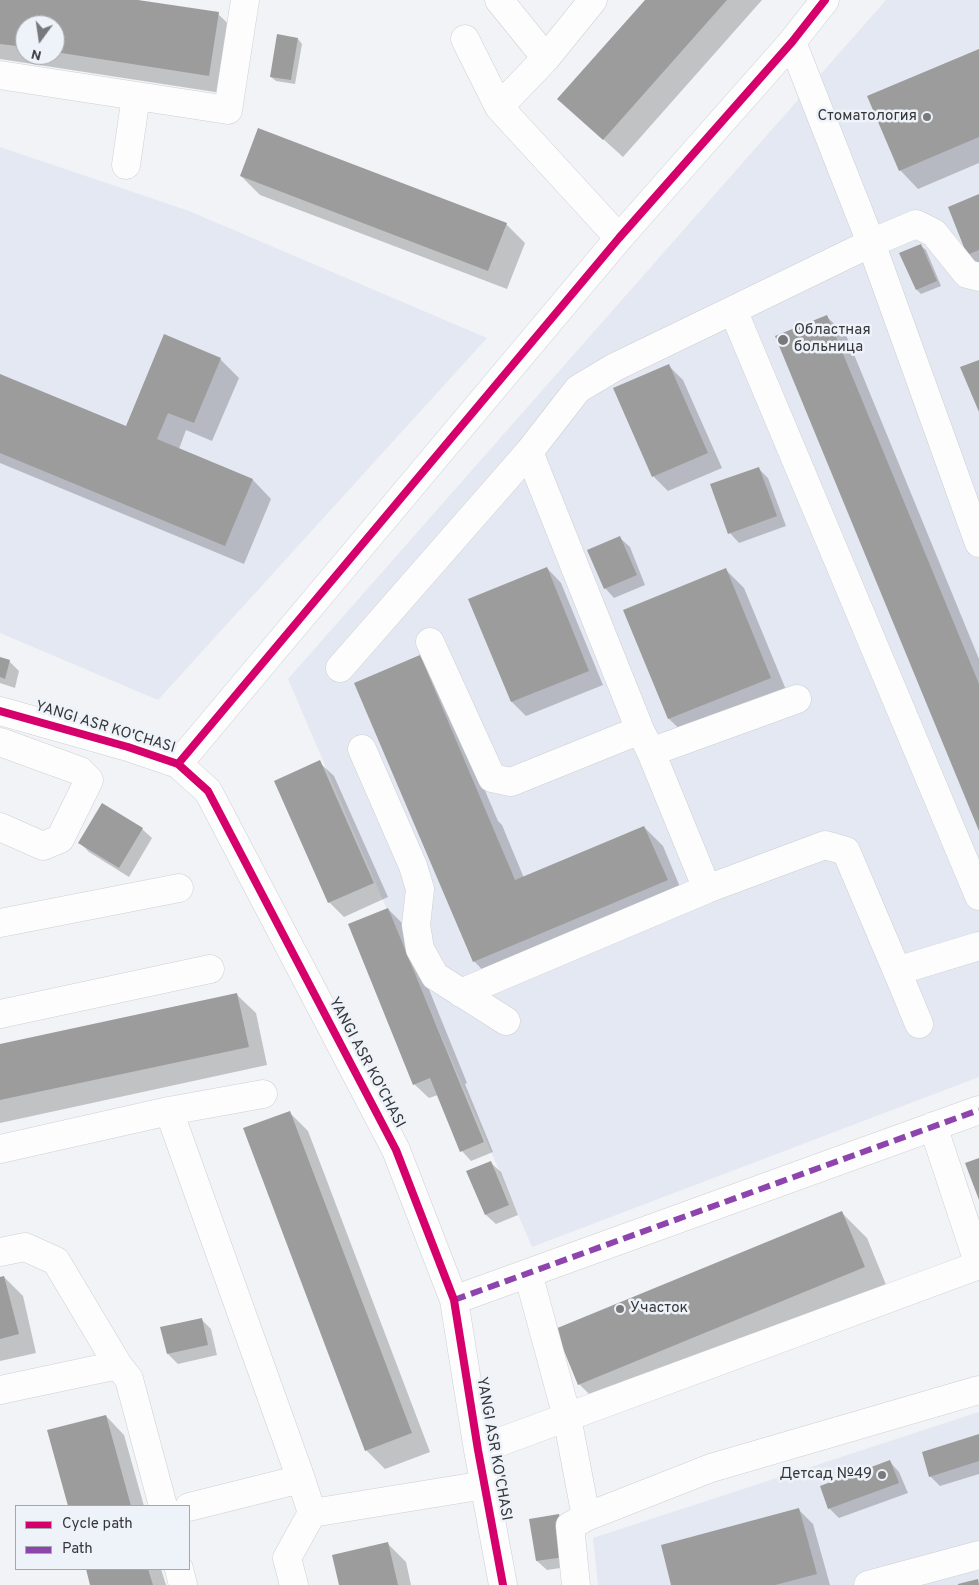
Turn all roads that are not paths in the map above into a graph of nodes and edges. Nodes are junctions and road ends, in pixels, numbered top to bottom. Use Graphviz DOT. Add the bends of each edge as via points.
graph roads {
  1 [pos="245,0"];
  2 [pos="499,0"];
  3 [pos="593,0"];
  4 [pos="825,0"];
  5 [pos="465,39"];
  6 [pos="792,42"];
  7 [pos="546,58"];
  8 [pos="0,75"];
  9 [pos="136,96"];
  10 [pos="499,107"];
  11 [pos="126,165"];
  12 [pos="619,238"];
  13 [pos="871,243"];
  14 [pos="979,277"];
  15 [pos="733,310"];
  16 [pos="529,452"];
  17 [pos="979,543"];
  18 [pos="430,642"];
  19 [pos="340,668"];
  20 [pos="796,700"];
  21 [pos="0,710"];
  22 [pos="646,741"];
  23 [pos="0,742"];
  24 [pos="362,749"];
  25 [pos="178,764"];
  26 [pos="0,827"];
  27 [pos="179,888"];
  28 [pos="707,889"];
  29 [pos="979,896"];
  30 [pos="0,923"];
  31 [pos="979,946"];
  32 [pos="210,969"];
  33 [pos="897,971"];
  34 [pos="462,993"];
  35 [pos="0,1014"];
  36 [pos="506,1021"];
  37 [pos="919,1024"];
  38 [pos="263,1094"];
  39 [pos="979,1110"];
  40 [pos="169,1111"];
  41 [pos="933,1126"];
  42 [pos="0,1149"];
  43 [pos="0,1252"];
  44 [pos="979,1265"];
  45 [pos="528,1273"];
  46 [pos="454,1300"];
  47 [pos="118,1365"];
  48 [pos="0,1390"];
  49 [pos="979,1390"];
  50 [pos="567,1417"];
  51 [pos="478,1450"];
  52 [pos="301,1479"];
  53 [pos="485,1485"];
  54 [pos="162,1505"];
  55 [pos="190,1507"];
  56 [pos="312,1513"];
  57 [pos="586,1517"];
  58 [pos="979,1555"];
  59 [pos="179,1570"];
  60 [pos="183,1585"];
  61 [pos="294,1585"];
  62 [pos="503,1585"];
  63 [pos="576,1585"];
  64 [pos="868,1585"];
  1 -- 9 [label="street" via="228,110"];
  2 -- 7 [label="street"];
  3 -- 7 [label="street"];
  4 -- 6 [label="street"];
  5 -- 10 [label="street"];
  6 -- 12 [label="street"];
  6 -- 13 [label="street"];
  7 -- 10 [label="street"];
  8 -- 9 [label="street"];
  9 -- 11 [label="street"];
  10 -- 12 [label="street"];
  12 -- 25 [label="street"];
  13 -- 14 [label="street" via="916,224 934,233 967,274"];
  13 -- 15 [label="street"];
  13 -- 17 [label="street"];
  15 -- 16 [label="street" via="615,367 578,389"];
  15 -- 29 [label="street"];
  16 -- 19 [label="street"];
  16 -- 22 [label="street"];
  18 -- 22 [label="street" via="492,778 511,782"];
  20 -- 22 [label="street"];
  21 -- 25 [label="street, YANGI ASR KO'CHASI"];
  22 -- 28 [label="street"];
  23 -- 26 [label="street" via="80,771 90,780 60,839 43,846"];
  24 -- 34 [label="street" via="420,889 416,925 420,950 436,976"];
  25 -- 46 [label="street, YANGI ASR KO'CHASI" via="208,791 396,1150"];
  27 -- 30 [label="street"];
  28 -- 33 [label="street" via="826,845 846,851"];
  28 -- 34 [label="street"];
  31 -- 33 [label="street"];
  32 -- 35 [label="street"];
  33 -- 37 [label="street"];
  34 -- 36 [label="street"];
  38 -- 40 [label="street"];
  39 -- 41 [label="street"];
  40 -- 42 [label="street"];
  40 -- 52 [label="street"];
  41 -- 44 [label="street"];
  41 -- 45 [label="street"];
  43 -- 47 [label="street" via="25,1247 56,1261"];
  44 -- 50 [label="street"];
  45 -- 46 [label="street"];
  45 -- 50 [label="street"];
  46 -- 51 [label="street, YANGI ASR KO'CHASI"];
  47 -- 48 [label="street"];
  47 -- 54 [label="street" via="129,1380"];
  49 -- 57 [label="street" via="711,1468"];
  50 -- 51 [label="street"];
  50 -- 57 [label="street"];
  51 -- 53 [label="street, YANGI ASR KO'CHASI"];
  52 -- 55 [label="street"];
  52 -- 56 [label="street"];
  53 -- 56 [label="street"];
  53 -- 62 [label="street, YANGI ASR KO'CHASI"];
  56 -- 61 [label="street" via="287,1558"];
  57 -- 63 [label="street" via="570,1526"];
  58 -- 64 [label="street"];
  59 -- 60 [label="street"];
}
